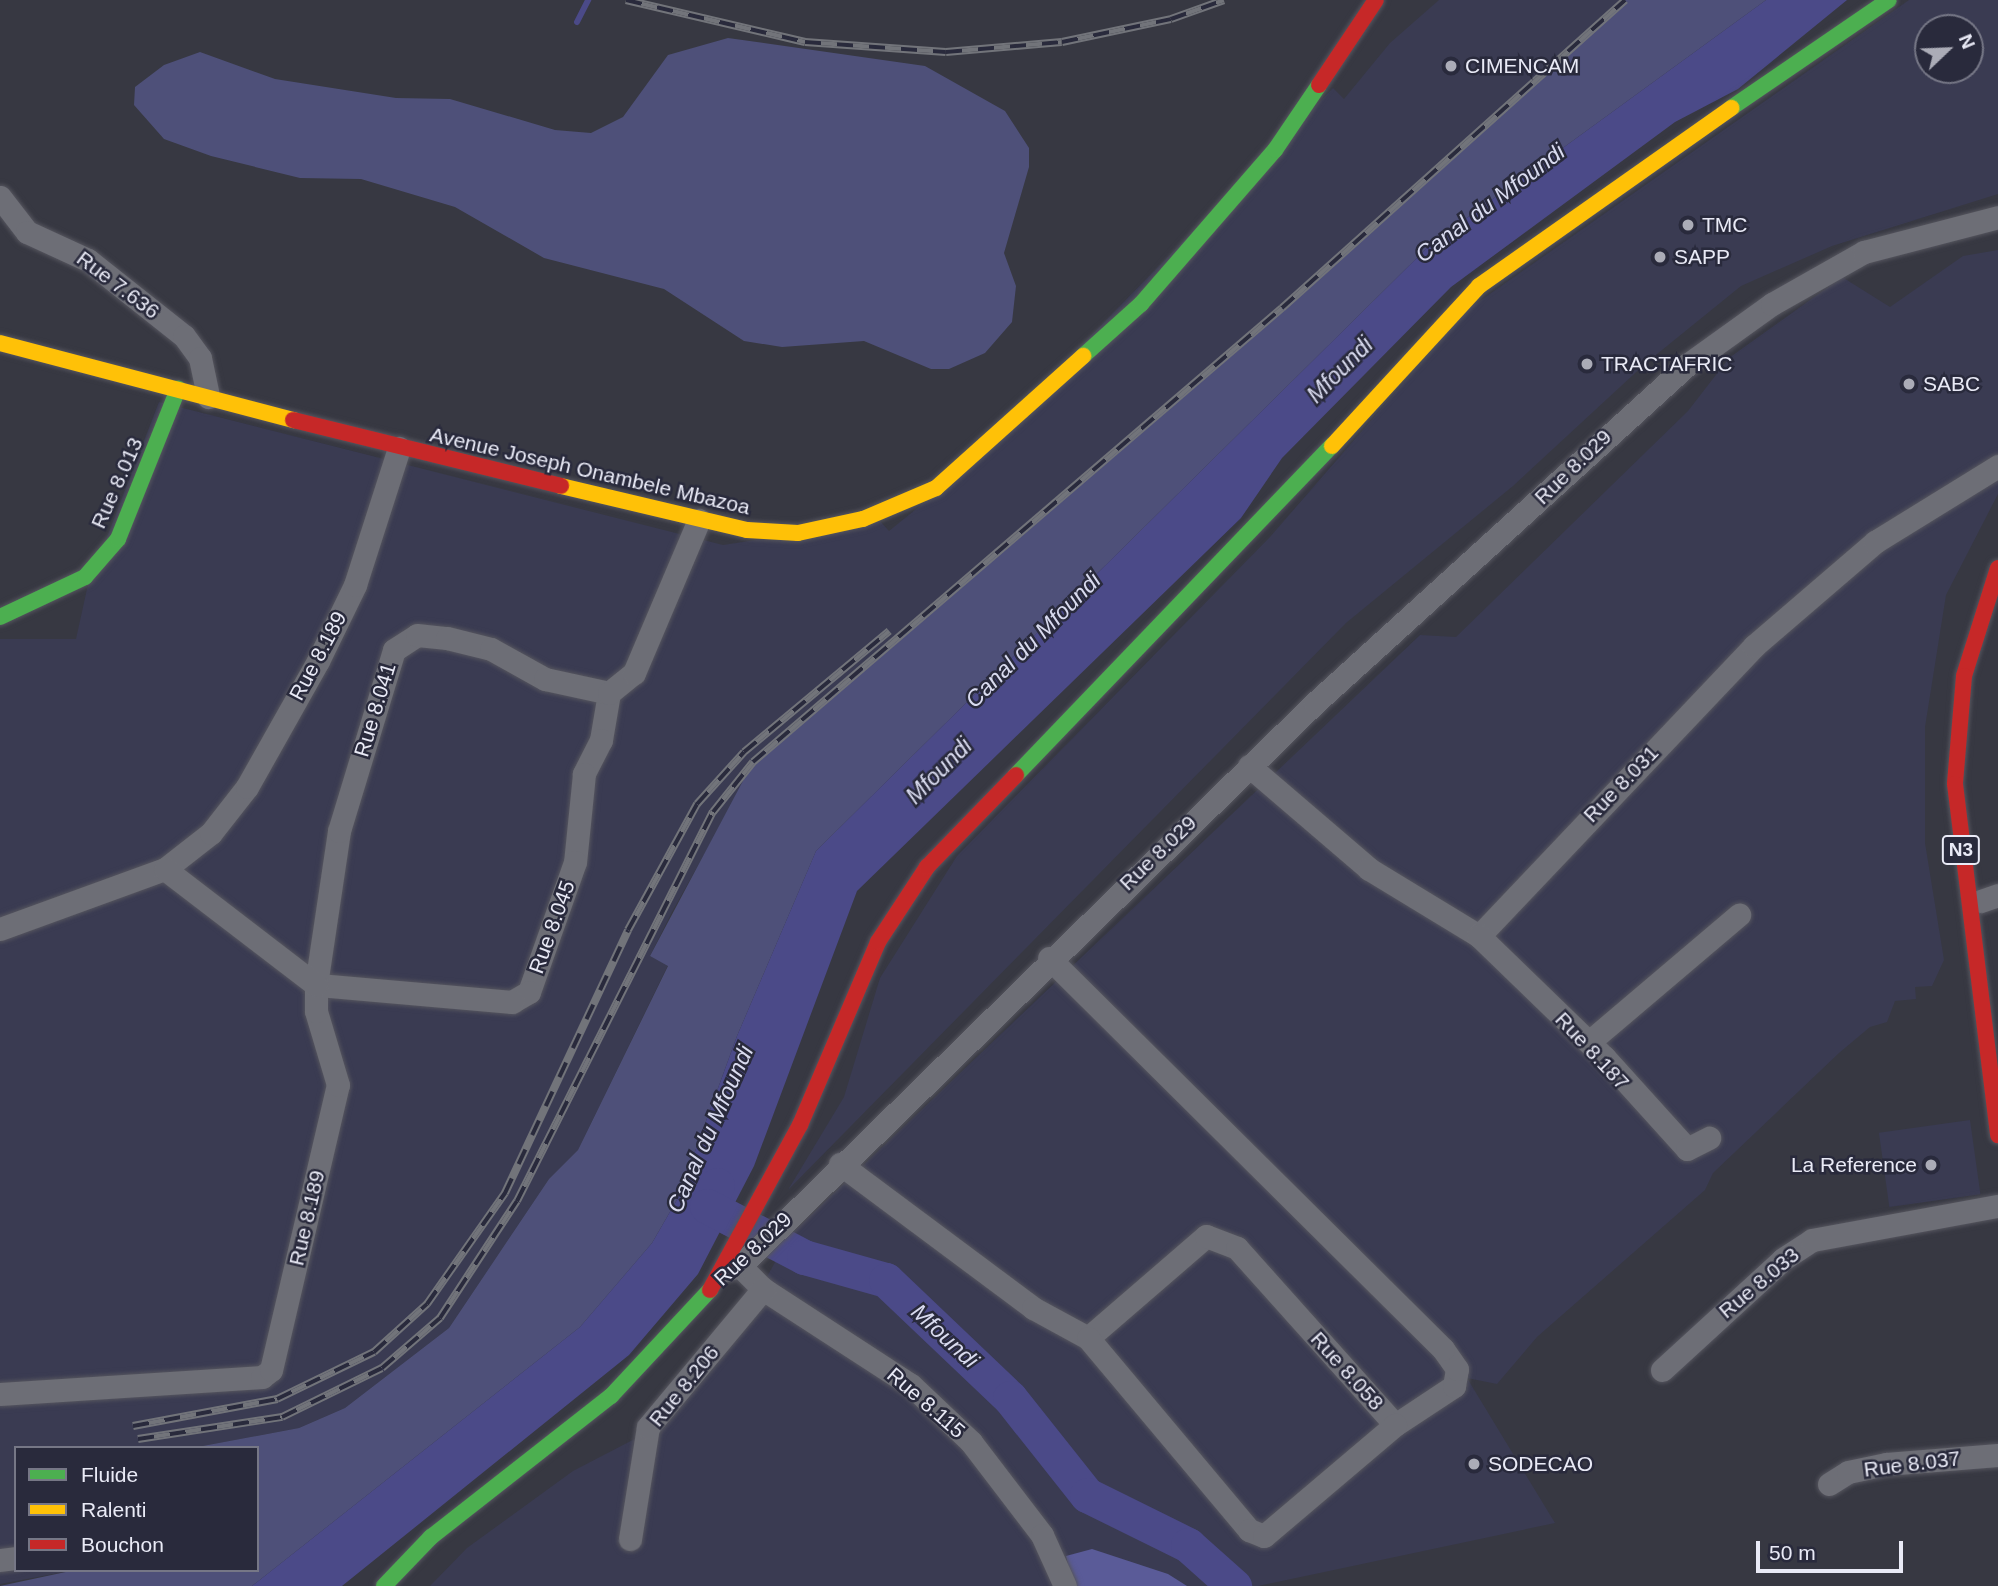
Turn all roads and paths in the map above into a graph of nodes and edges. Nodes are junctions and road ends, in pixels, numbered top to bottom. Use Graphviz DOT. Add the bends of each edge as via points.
graph roads {
  1 [pos="1376,0"];
  2 [pos="1889,0"];
  3 [pos="0,197"];
  4 [pos="1998,217"];
  5 [pos="0,343"];
  6 [pos="178,389"];
  7 [pos="208,397"];
  8 [pos="399,448"];
  9 [pos="1998,466"];
  10 [pos="699,520"];
  11 [pos="1998,568"];
  12 [pos="0,617"];
  13 [pos="1998,619"];
  14 [pos="609,693"];
  15 [pos="1249,766"];
  16 [pos="165,869"];
  17 [pos="1989,898"];
  18 [pos="1739,915"];
  19 [pos="0,929"];
  20 [pos="1479,936"];
  21 [pos="1049,958"];
  22 [pos="316,985"];
  23 [pos="1998,1021"];
  24 [pos="1589,1042"];
  25 [pos="1998,1135"];
  26 [pos="1709,1138"];
  27 [pos="841,1164"];
  28 [pos="1998,1206"];
  29 [pos="732,1268"];
  30 [pos="763,1289"];
  31 [pos="1088,1338"];
  32 [pos="1662,1370"];
  33 [pos="0,1394"];
  34 [pos="1395,1425"];
  35 [pos="1998,1455"];
  36 [pos="1829,1484"];
  37 [pos="629,1539"];
  38 [pos="384,1586"];
  39 [pos="1065,1586"];
  1 -- 10 [label="main road, Avenue Joseph Onambele Mbazoa" via="1275,150 1141,304 936,488 863,519 799,533"];
  2 -- 29 [label="main road" via="1683,137 1479,286 927,867 878,942 800,1125"];
  3 -- 7 [label="street, Rue 7.636" via="27,232 88,260 184,336 200,358"];
  4 -- 15 [label="street, Rue 8.029" via="1864,252 1731,331 1623,419"];
  5 -- 6 [label="main road, Avenue Joseph Onambele Mbazoa"];
  6 -- 7 [label="main road, Avenue Joseph Onambele Mbazoa"];
  6 -- 12 [label="main road, Rue 8.013" via="118,539 85,577"];
  7 -- 8 [label="main road, Avenue Joseph Onambele Mbazoa"];
  8 -- 10 [label="main road, Avenue Joseph Onambele Mbazoa"];
  8 -- 16 [label="street, Rue 8.189" via="355,585 318,661 247,788 211,833"];
  9 -- 20 [label="street, Rue 8.031" via="1875,542 1764,636"];
  10 -- 14 [label="street" via="634,673"];
  11 -- 25 [label="main road, N3" via="1964,676 1955,784 1970,945"];
  13 -- 17 [label="main road, N3" via="1983,680 1972,791"];
  14 -- 22 [label="street, Rue 8.045" via="601,740 584,774 575,862 529,992 512,1002"];
  14 -- 22 [label="street, Rue 8.041" via="545,679 491,649 447,638 417,635 394,650 339,831"];
  15 -- 20 [label="street" via="1369,869"];
  15 -- 21 [label="street, Rue 8.029"];
  16 -- 19 [label="street, Rue 8.189"];
  16 -- 22 [label="street"];
  17 -- 23 [label="main road, N3"];
  18 -- 24 [label="street"];
  20 -- 24 [label="street, Rue 8.187"];
  21 -- 27 [label="street, Rue 8.029"];
  21 -- 34 [label="street, Rue 8.058" via="1443,1349 1457,1369 1454,1386"];
  22 -- 33 [label="street, Rue 8.189" via="316,1011 338,1085 267,1374"];
  24 -- 26 [label="street, Rue 8.187" via="1687,1149"];
  27 -- 29 [label="street, Rue 8.029"];
  27 -- 31 [label="street" via="1033,1308"];
  28 -- 32 [label="street, Rue 8.033" via="1812,1240 1783,1259"];
  29 -- 30 [label="street, Rue 8.115"];
  29 -- 38 [label="main road, Rue 8.029" via="611,1396 431,1537"];
  30 -- 37 [label="street, Rue 8.206" via="648,1427"];
  30 -- 39 [label="street, Rue 8.115" via="911,1385 971,1442 1042,1535"];
  31 -- 34 [label="street, Rue 8.058" via="1206,1236 1237,1248"];
  31 -- 34 [label="street" via="1250,1530 1264,1536"];
  35 -- 36 [label="street, Rue 8.037" via="1886,1464 1848,1472"];
}
